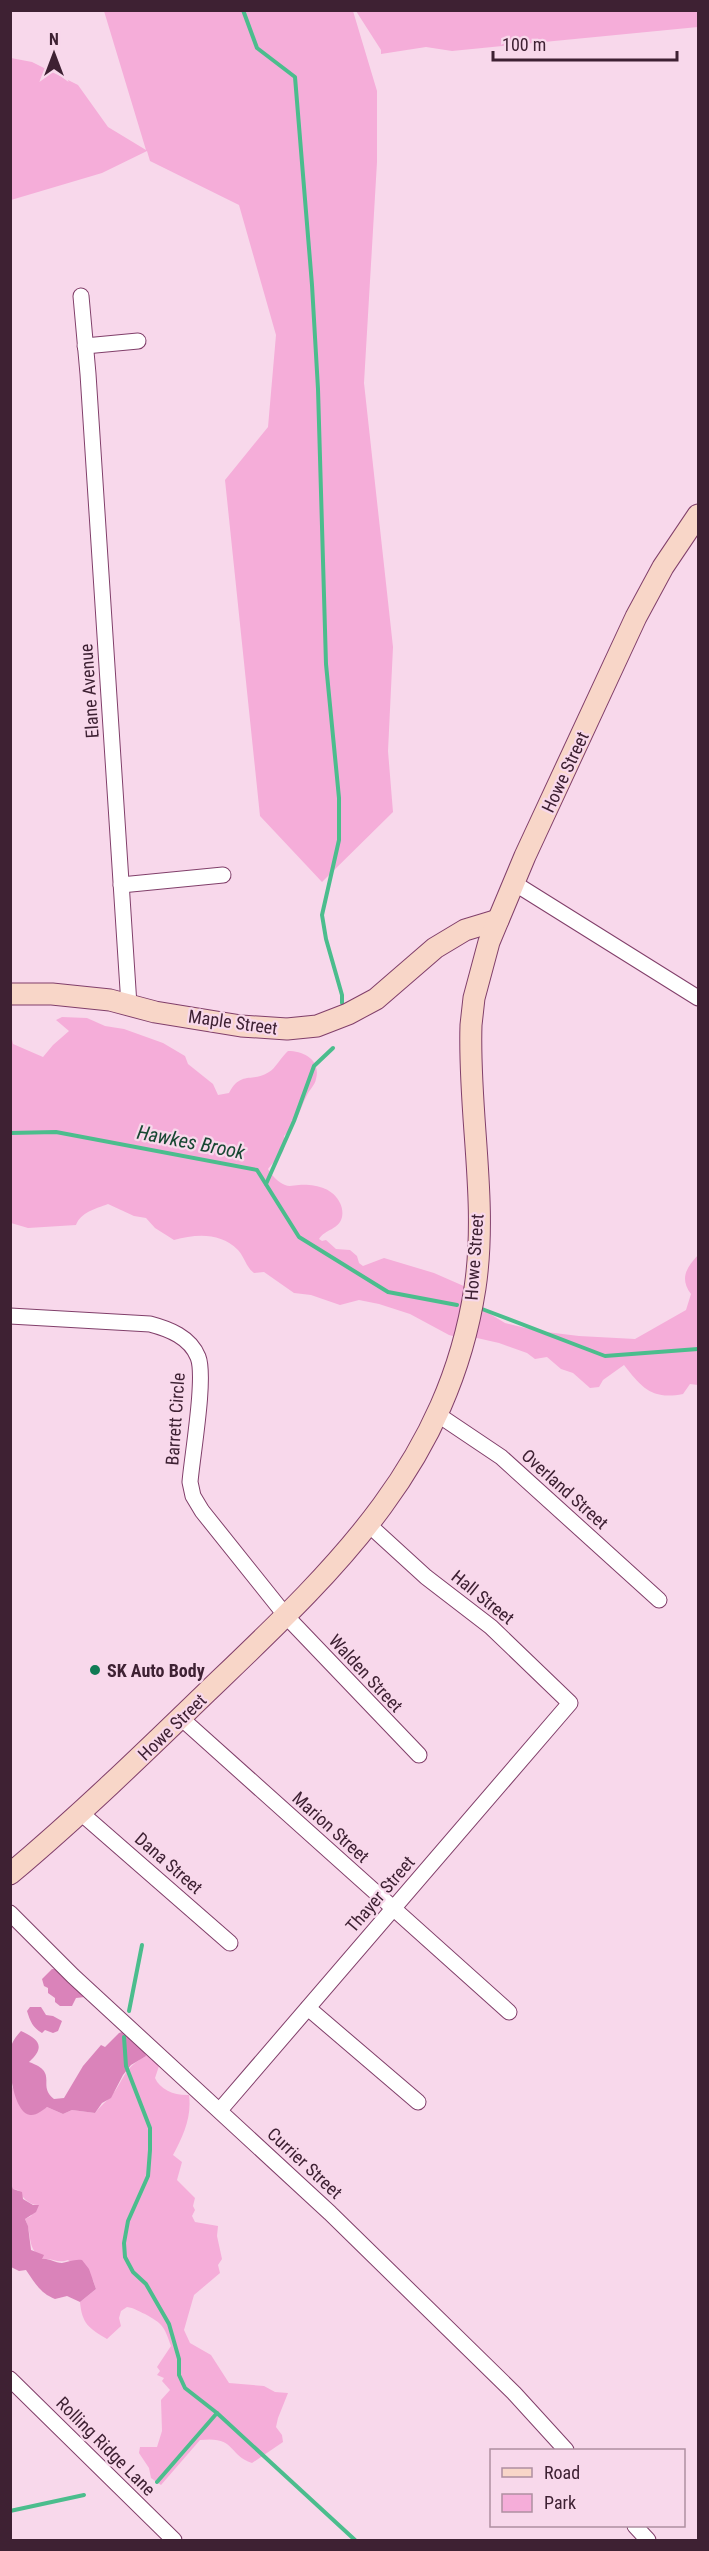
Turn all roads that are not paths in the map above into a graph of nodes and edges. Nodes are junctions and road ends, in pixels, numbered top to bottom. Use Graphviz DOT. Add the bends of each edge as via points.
graph roads {
  1 [pos="81,296"];
  2 [pos="138,341"];
  3 [pos="85,346"];
  4 [pos="699,515"];
  5 [pos="223,875"];
  6 [pos="514,884"];
  7 [pos="121,885"];
  8 [pos="498,920"];
  9 [pos="10,994"];
  10 [pos="699,998"];
  11 [pos="129,1005"];
  12 [pos="10,1317"];
  13 [pos="437,1414"];
  14 [pos="369,1525"];
  15 [pos="659,1600"];
  16 [pos="286,1616"];
  17 [pos="570,1703"];
  18 [pos="181,1718"];
  19 [pos="419,1755"];
  20 [pos="81,1813"];
  21 [pos="10,1874"];
  22 [pos="393,1908"];
  23 [pos="10,1913"];
  24 [pos="230,1943"];
  25 [pos="308,2008"];
  26 [pos="509,2012"];
  27 [pos="418,2102"];
  28 [pos="220,2110"];
  29 [pos="10,2379"];
  30 [pos="564,2449"];
  31 [pos="636,2527"];
  32 [pos="174,2541"];
  33 [pos="648,2541"];
  1 -- 3 [label="street, Elane Avenue"];
  2 -- 3 [label="street"];
  3 -- 7 [label="street, Elane Avenue"];
  4 -- 6 [label="street, Howe Street" via="663,567 636,617"];
  5 -- 7 [label="street"];
  6 -- 8 [label="street, Howe Street"];
  6 -- 10 [label="street"];
  7 -- 11 [label="street, Elane Avenue"];
  8 -- 11 [label="street, Maple Street" via="465,930 435,948 376,999 317,1026 241,1026"];
  8 -- 13 [label="street, Howe Street" via="474,998 471,1025 478,1248 475,1287 460,1356"];
  9 -- 11 [label="street, Maple Street" via="60,994"];
  12 -- 16 [label="street, Barrett Circle" via="150,1324 170,1329 189,1344 198,1358 199,1397 190,1482 193,1496"];
  13 -- 14 [label="street, Howe Street" via="430,1433"];
  13 -- 15 [label="street, Overland Street" via="501,1457"];
  14 -- 16 [label="street, Howe Street"];
  14 -- 17 [label="street, Hall Street" via="498,1633"];
  16 -- 18 [label="street, Howe Street"];
  16 -- 19 [label="street, Walden Street"];
  17 -- 22 [label="street, Thayer Street"];
  18 -- 20 [label="street, Howe Street"];
  18 -- 22 [label="street, Marion Street"];
  20 -- 21 [label="street, Howe Street"];
  20 -- 24 [label="street, Dana Street"];
  22 -- 25 [label="street, Thayer Street"];
  22 -- 26 [label="street, Marion Street"];
  23 -- 28 [label="street, Currier Street"];
  25 -- 27 [label="street"];
  25 -- 28 [label="street, Thayer Street"];
  28 -- 30 [label="street, Currier Street" via="514,2393"];
  29 -- 32 [label="street, Rolling Ridge Lane"];
  31 -- 33 [label="street"];
}
